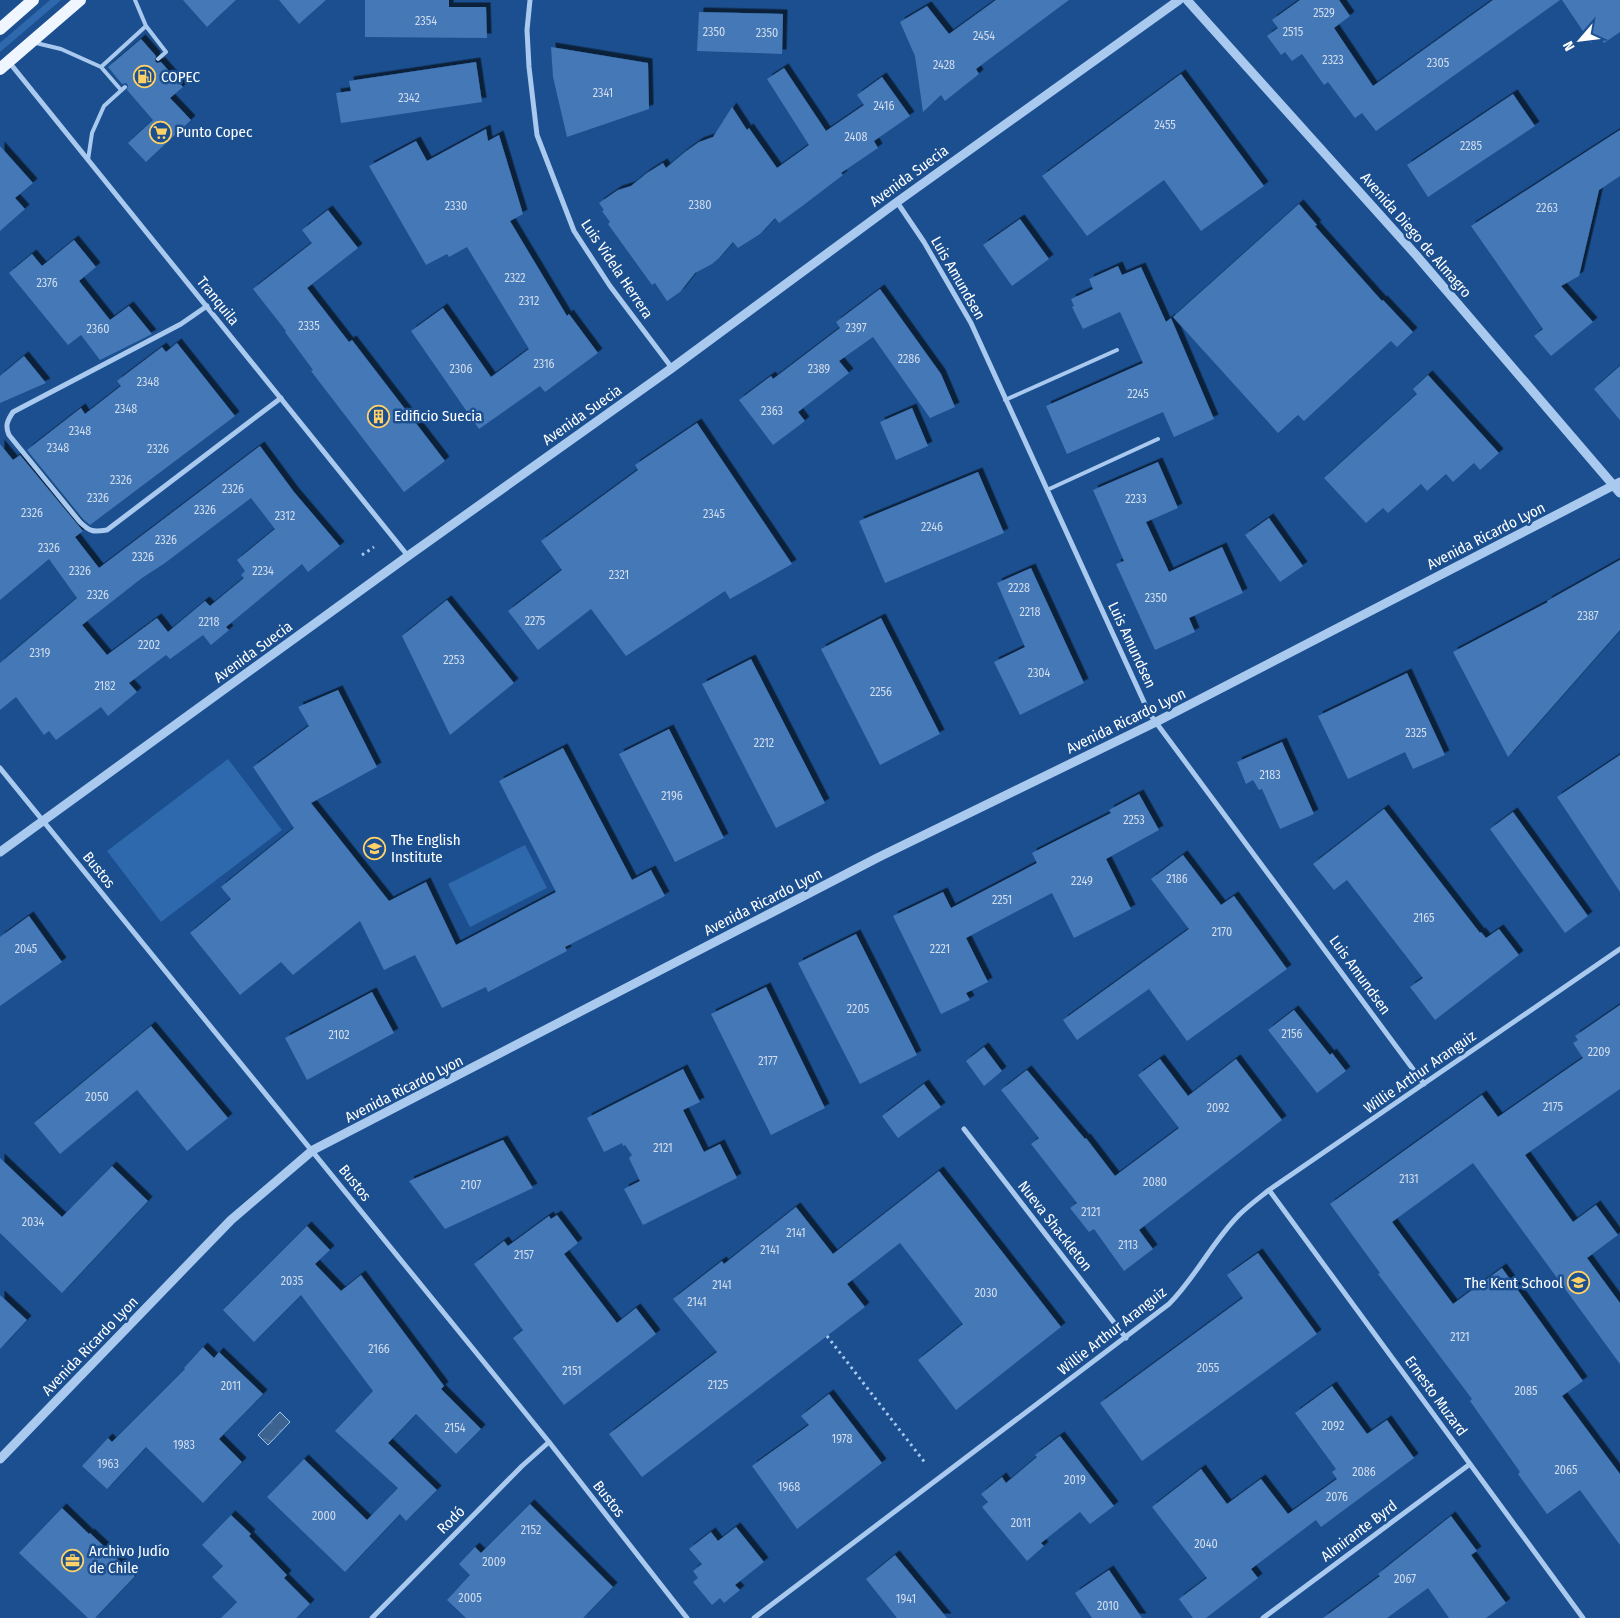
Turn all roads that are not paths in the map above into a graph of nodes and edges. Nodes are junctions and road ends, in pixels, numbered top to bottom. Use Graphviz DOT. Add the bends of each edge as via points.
graph roads {
  1 [pos="33,0"];
  2 [pos="80,0"];
  3 [pos="135,0"];
  4 [pos="530,0"];
  5 [pos="1180,0"];
  6 [pos="1187,0"];
  7 [pos="146,26"];
  8 [pos="0,29"];
  9 [pos="31,42"];
  10 [pos="158,59"];
  11 [pos="4,66"];
  12 [pos="101,67"];
  13 [pos="88,160"];
  14 [pos="897,202"];
  15 [pos="207,306"];
  16 [pos="1117,350"];
  17 [pos="672,368"];
  18 [pos="281,398"];
  19 [pos="1005,400"];
  20 [pos="1158,439"];
  21 [pos="1617,483"];
  22 [pos="1047,490"];
  23 [pos="1620,493"];
  24 [pos="408,556"];
  25 [pos="1156,722"];
  26 [pos="0,768"];
  27 [pos="43,821"];
  28 [pos="0,852"];
  29 [pos="1620,949"];
  30 [pos="1424,1084"];
  31 [pos="964,1129"];
  32 [pos="312,1150"];
  33 [pos="1269,1190"];
  34 [pos="1126,1338"];
  35 [pos="549,1442"];
  36 [pos="0,1460"];
  37 [pos="1470,1464"];
  38 [pos="372,1618"];
  39 [pos="687,1618"];
  40 [pos="754,1618"];
  41 [pos="1263,1618"];
  42 [pos="1583,1618"];
  1 -- 8 [label="main road"];
  2 -- 9 [label="main road"];
  3 -- 7 [label="lane"];
  4 -- 17 [label="street, Luis Videla Herrera" via="528,67 537,135 570,222 610,286"];
  5 -- 14 [label="street, Avenida Suecia"];
  6 -- 21 [label="street, Avenida Diego de Almagro"];
  7 -- 10 [label="lane" via="166,52"];
  7 -- 12 [label="lane"];
  9 -- 11 [label="main road"];
  9 -- 12 [label="lane" via="61,49"];
  11 -- 13 [label="street, Tranquila"];
  12 -- 13 [label="lane" via="123,89 104,106 92,134"];
  13 -- 15 [label="street, Tranquila"];
  14 -- 17 [label="street, Avenida Suecia"];
  14 -- 19 [label="street, Luis Amundsen" via="971,324"];
  15 -- 18 [label="street, Tranquila"];
  15 -- 18 [label="street" via="181,324 13,412 7,421 9,435 80,522 94,532 107,530"];
  16 -- 19 [label="lane"];
  17 -- 24 [label="street, Avenida Suecia"];
  18 -- 24 [label="street, Tranquila"];
  19 -- 22 [label="street, Luis Amundsen"];
  20 -- 22 [label="lane"];
  21 -- 23 [label="street, Avenida Diego de Almagro"];
  21 -- 25 [label="street, Avenida Ricardo Lyon"];
  22 -- 25 [label="street, Luis Amundsen" via="1149,713"];
  24 -- 27 [label="street, Avenida Suecia"];
  25 -- 30 [label="street, Luis Amundsen"];
  25 -- 32 [label="street, Avenida Ricardo Lyon" via="879,857"];
  26 -- 27 [label="street, Bustos"];
  27 -- 28 [label="street, Avenida Suecia"];
  27 -- 32 [label="street, Bustos"];
  29 -- 30 [label="street, Willie Arthur Aranguiz"];
  30 -- 33 [label="street, Willie Arthur Aranguiz"];
  31 -- 34 [label="street, Nueva Shackleton"];
  32 -- 35 [label="street, Bustos"];
  32 -- 36 [label="street, Avenida Ricardo Lyon" via="231,1220"];
  33 -- 34 [label="street, Willie Arthur Aranguiz" via="1224,1232 1184,1289"];
  33 -- 37 [label="street, Ernesto Muzard"];
  34 -- 40 [label="street, Willie Arthur Aranguiz"];
  35 -- 38 [label="street, Rodó"];
  35 -- 39 [label="street, Bustos"];
  37 -- 41 [label="street, Almirante Byrd"];
  37 -- 42 [label="street, Ernesto Muzard"];
}
